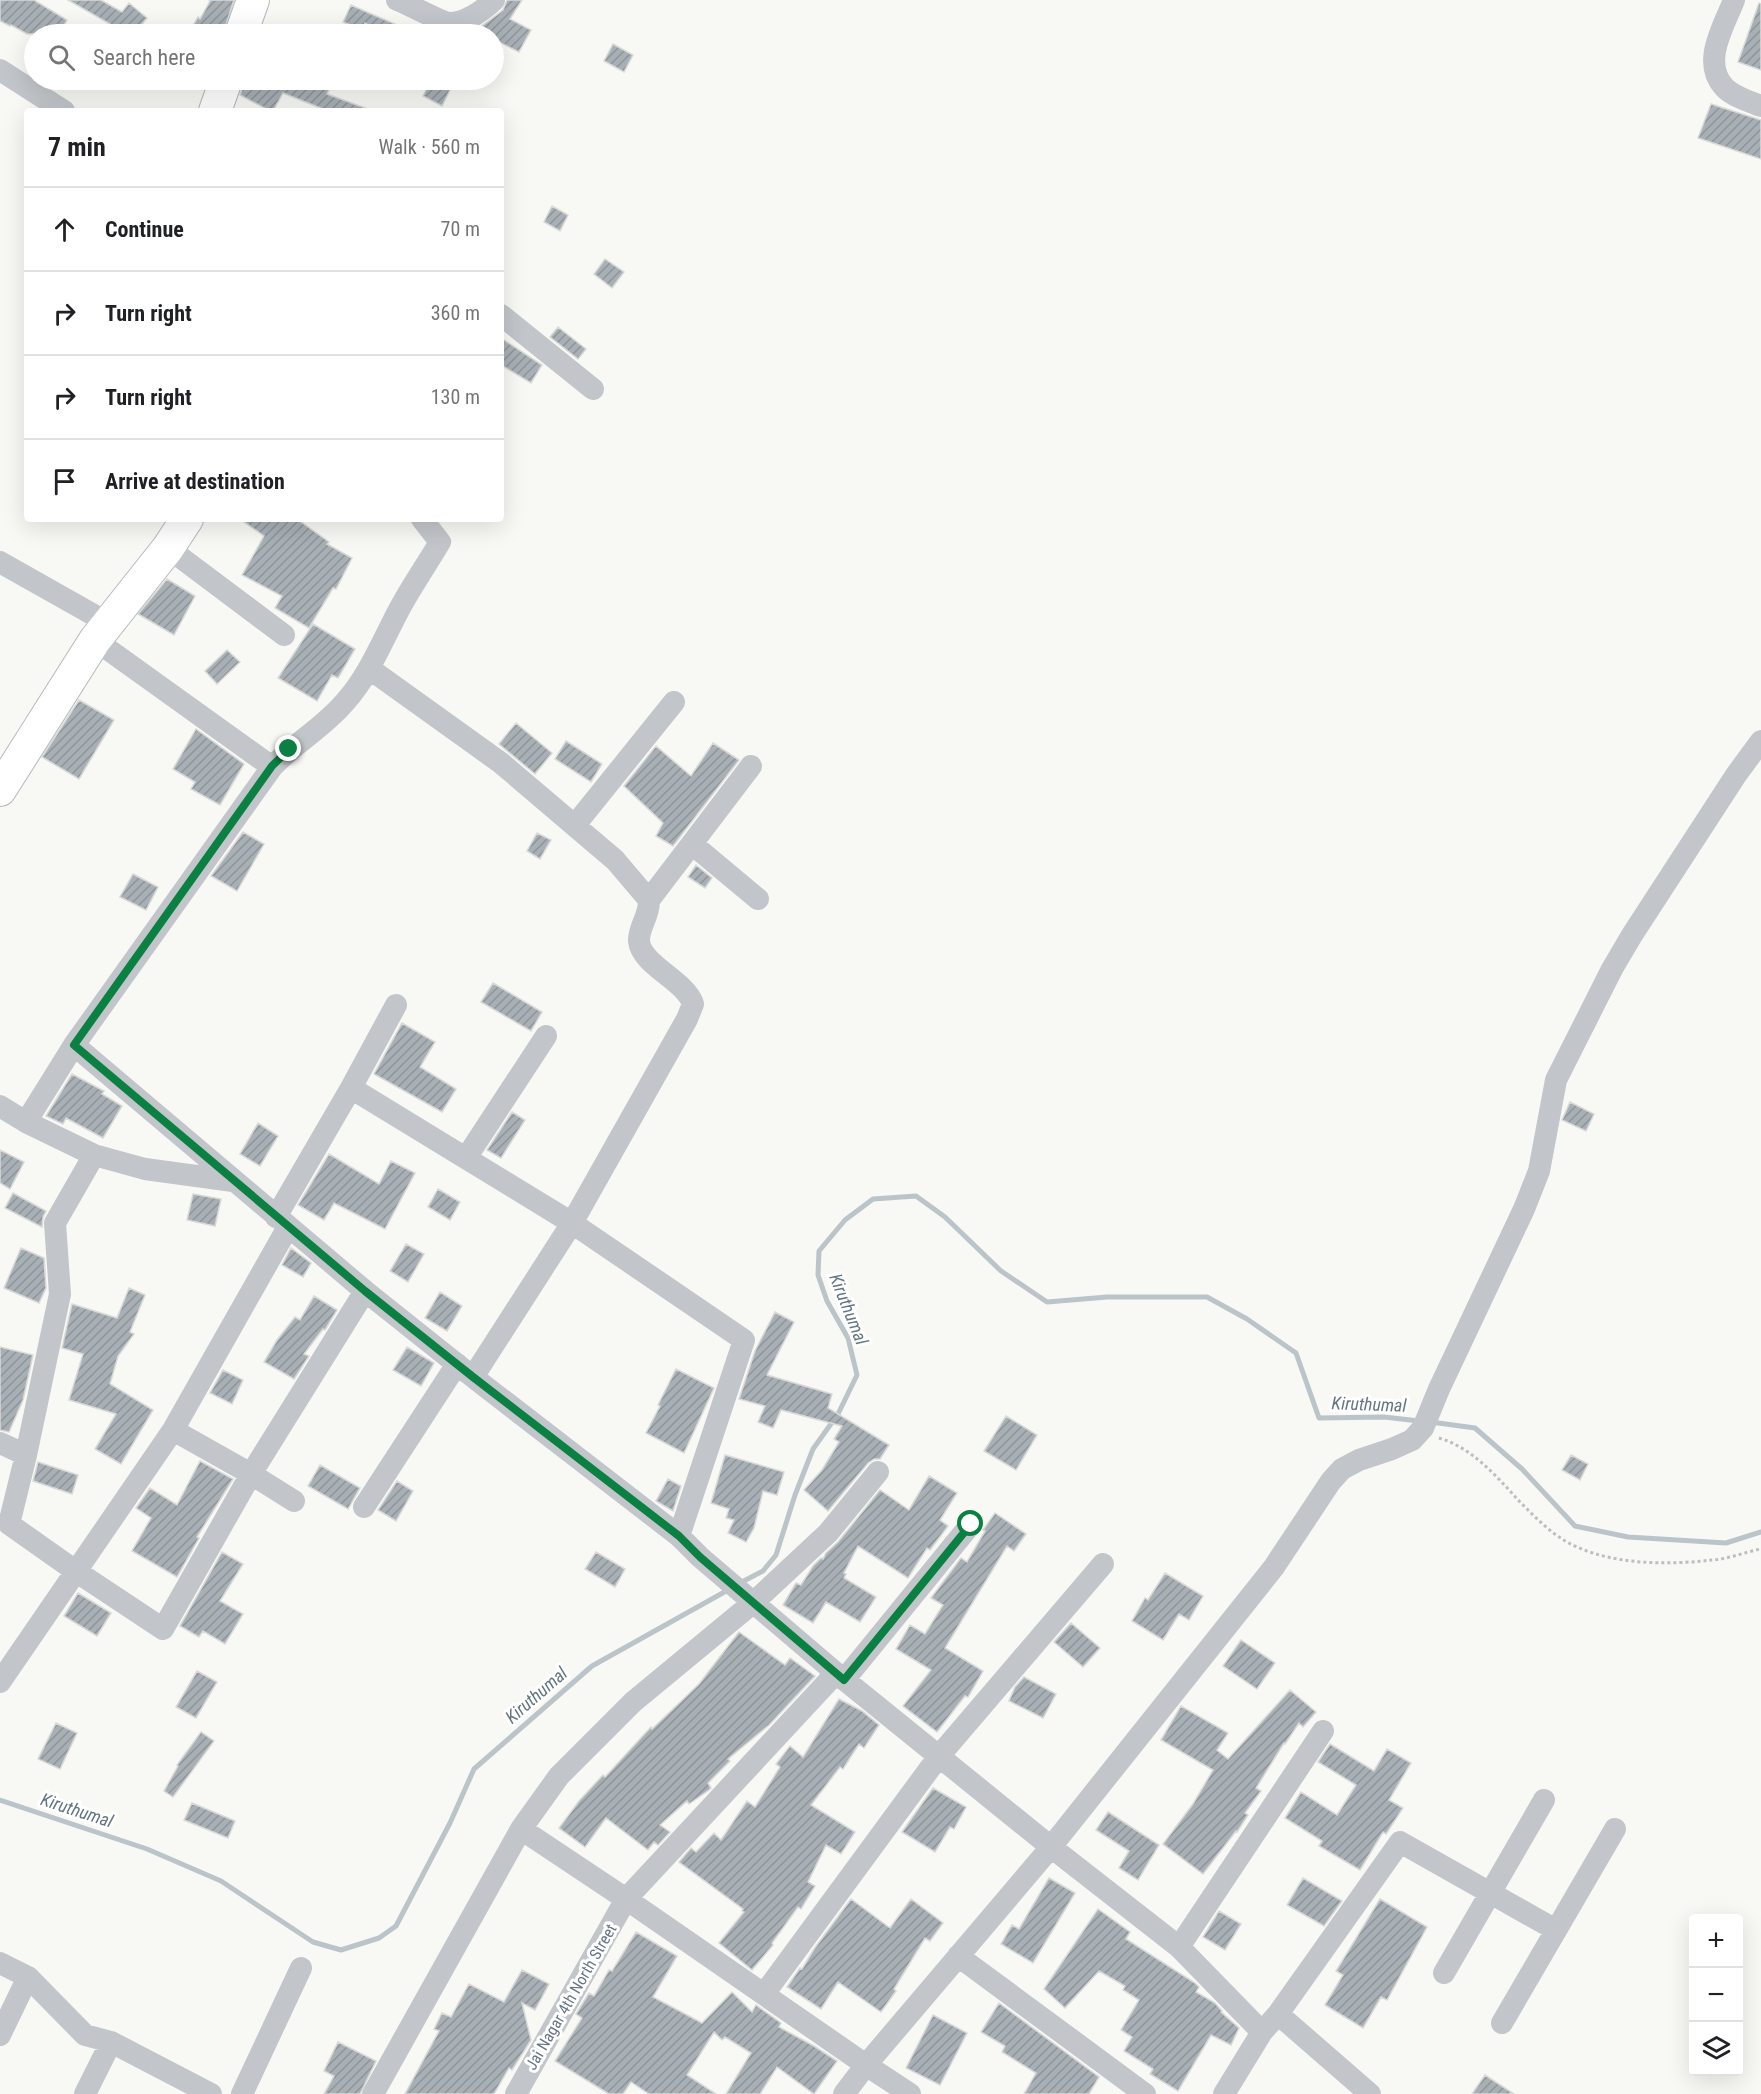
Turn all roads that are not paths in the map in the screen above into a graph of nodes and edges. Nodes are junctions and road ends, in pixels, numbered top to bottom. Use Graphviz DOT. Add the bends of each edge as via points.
graph roads {
  1 [pos="253,0"];
  2 [pos="397,0"];
  3 [pos="494,0"];
  4 [pos="1734,0"];
  5 [pos="245,24"];
  6 [pos="0,70"];
  7 [pos="24,85"];
  8 [pos="31,90"];
  9 [pos="222,90"];
  10 [pos="1761,106"];
  11 [pos="59,108"];
  12 [pos="216,108"];
  13 [pos="504,317"];
  14 [pos="593,389"];
  15 [pos="185,522"];
  16 [pos="424,522"];
  17 [pos="168,548"];
  18 [pos="0,562"];
  19 [pos="101,632"];
  20 [pos="284,635"];
  21 [pos="370,669"];
  22 [pos="674,702"];
  23 [pos="1761,741"];
  24 [pos="272,766"];
  25 [pos="751,766"];
  26 [pos="0,790"];
  27 [pos="575,825"];
  28 [pos="692,844"];
  29 [pos="758,899"];
  30 [pos="649,900"];
  31 [pos="396,1005"];
  32 [pos="546,1036"];
  33 [pos="74,1045"];
  34 [pos="351,1088"];
  35 [pos="0,1106"];
  36 [pos="26,1122"];
  37 [pos="94,1155"];
  38 [pos="466,1158"];
  39 [pos="233,1181"];
  40 [pos="282,1222"];
  41 [pos="572,1223"];
  42 [pos="365,1291"];
  43 [pos="465,1371"];
  44 [pos="172,1430"];
  45 [pos="0,1443"];
  46 [pos="26,1455"];
  47 [pos="878,1472"];
  48 [pos="251,1474"];
  49 [pos="294,1501"];
  50 [pos="364,1507"];
  51 [pos="971,1524"];
  52 [pos="679,1536"];
  53 [pos="1103,1564"];
  54 [pos="77,1572"];
  55 [pos="748,1597"];
  56 [pos="840,1676"];
  57 [pos="0,1682"];
  58 [pos="1323,1731"];
  59 [pos="939,1756"];
  60 [pos="1544,1800"];
  61 [pos="521,1829"];
  62 [pos="1615,1829"];
  63 [pos="1051,1847"];
  64 [pos="1490,1893"];
  65 [pos="626,1899"];
  66 [pos="1556,1930"];
  67 [pos="1179,1947"];
  68 [pos="958,1956"];
  69 [pos="0,1963"];
  70 [pos="302,1968"];
  71 [pos="1444,1972"];
  72 [pos="28,1977"];
  73 [pos="764,1994"];
  74 [pos="1278,2014"];
  75 [pos="1502,2023"];
  76 [pos="1262,2032"];
  77 [pos="0,2035"];
  78 [pos="111,2042"];
  79 [pos="866,2065"];
  80 [pos="86,2094"];
  81 [pos="211,2094"];
  82 [pos="242,2094"];
  83 [pos="373,2094"];
  84 [pos="516,2094"];
  85 [pos="844,2094"];
  86 [pos="909,2094"];
  87 [pos="1145,2094"];
  88 [pos="1224,2094"];
  89 [pos="1370,2094"];
  1 -- 5 [label="street"];
  2 -- 3 [label="street" via="449,22 484,10"];
  4 -- 10 [label="street" via="1716,45 1713,68 1724,88"];
  6 -- 7 [label="street"];
  8 -- 11 [label="street"];
  9 -- 12 [label="street"];
  13 -- 14 [label="street"];
  15 -- 17 [label="street"];
  16 -- 21 [label="street" via="440,542"];
  17 -- 19 [label="street"];
  17 -- 20 [label="street"];
  18 -- 19 [label="street"];
  19 -- 24 [label="street"];
  19 -- 26 [label="street"];
  21 -- 24 [label="street" via="331,717"];
  21 -- 27 [label="street" via="501,763"];
  22 -- 27 [label="street"];
  23 -- 63 [label="street" via="1627,944 1556,1080 1539,1171 1420,1432 1412,1440 1342,1469 1331,1481 1274,1567"];
  24 -- 33 [label="street"];
  25 -- 28 [label="street"];
  27 -- 30 [label="street" via="615,860"];
  28 -- 29 [label="street"];
  28 -- 30 [label="street"];
  30 -- 41 [label="street" via="639,939 642,950 687,993 693,1004"];
  31 -- 34 [label="street"];
  32 -- 38 [label="street"];
  33 -- 36 [label="street"];
  33 -- 39 [label="street"];
  34 -- 38 [label="street"];
  34 -- 40 [label="street"];
  35 -- 36 [label="street"];
  36 -- 37 [label="street"];
  37 -- 39 [label="street" via="146,1169"];
  37 -- 46 [label="street" via="54,1223 60,1294"];
  38 -- 41 [label="street"];
  39 -- 40 [label="street"];
  40 -- 42 [label="street"];
  40 -- 44 [label="street"];
  41 -- 43 [label="street"];
  41 -- 52 [label="street" via="744,1340"];
  42 -- 43 [label="street"];
  42 -- 48 [label="street"];
  43 -- 50 [label="street"];
  43 -- 52 [label="street"];
  44 -- 48 [label="street"];
  44 -- 54 [label="street"];
  45 -- 46 [label="street"];
  46 -- 54 [label="street" via="9,1524"];
  47 -- 55 [label="street" via="828,1533"];
  48 -- 49 [label="street"];
  48 -- 54 [label="street" via="163,1629"];
  51 -- 56 [label="street, Jai Nagar 4th North Street"];
  52 -- 55 [label="street"];
  53 -- 59 [label="street"];
  54 -- 57 [label="street"];
  55 -- 56 [label="street"];
  55 -- 61 [label="street" via="559,1776"];
  56 -- 59 [label="street"];
  56 -- 65 [label="street, Jai Nagar 4th North Street"];
  58 -- 67 [label="street"];
  59 -- 63 [label="street"];
  59 -- 73 [label="street"];
  60 -- 64 [label="street"];
  61 -- 65 [label="street"];
  61 -- 83 [label="street"];
  62 -- 66 [label="street"];
  63 -- 67 [label="street"];
  63 -- 68 [label="street"];
  64 -- 66 [label="street"];
  64 -- 71 [label="street"];
  64 -- 74 [label="street" via="1400,1842"];
  65 -- 73 [label="street"];
  65 -- 84 [label="street, Jai Nagar 4th North Street"];
  66 -- 75 [label="street"];
  67 -- 76 [label="street"];
  68 -- 79 [label="street"];
  68 -- 87 [label="street"];
  69 -- 72 [label="street"];
  70 -- 82 [label="street"];
  72 -- 77 [label="street"];
  72 -- 78 [label="street" via="85,2035"];
  73 -- 79 [label="street"];
  74 -- 76 [label="street"];
  74 -- 89 [label="street"];
  76 -- 88 [label="street"];
  78 -- 80 [label="street"];
  78 -- 81 [label="street"];
  79 -- 85 [label="street"];
  79 -- 86 [label="street"];
}
